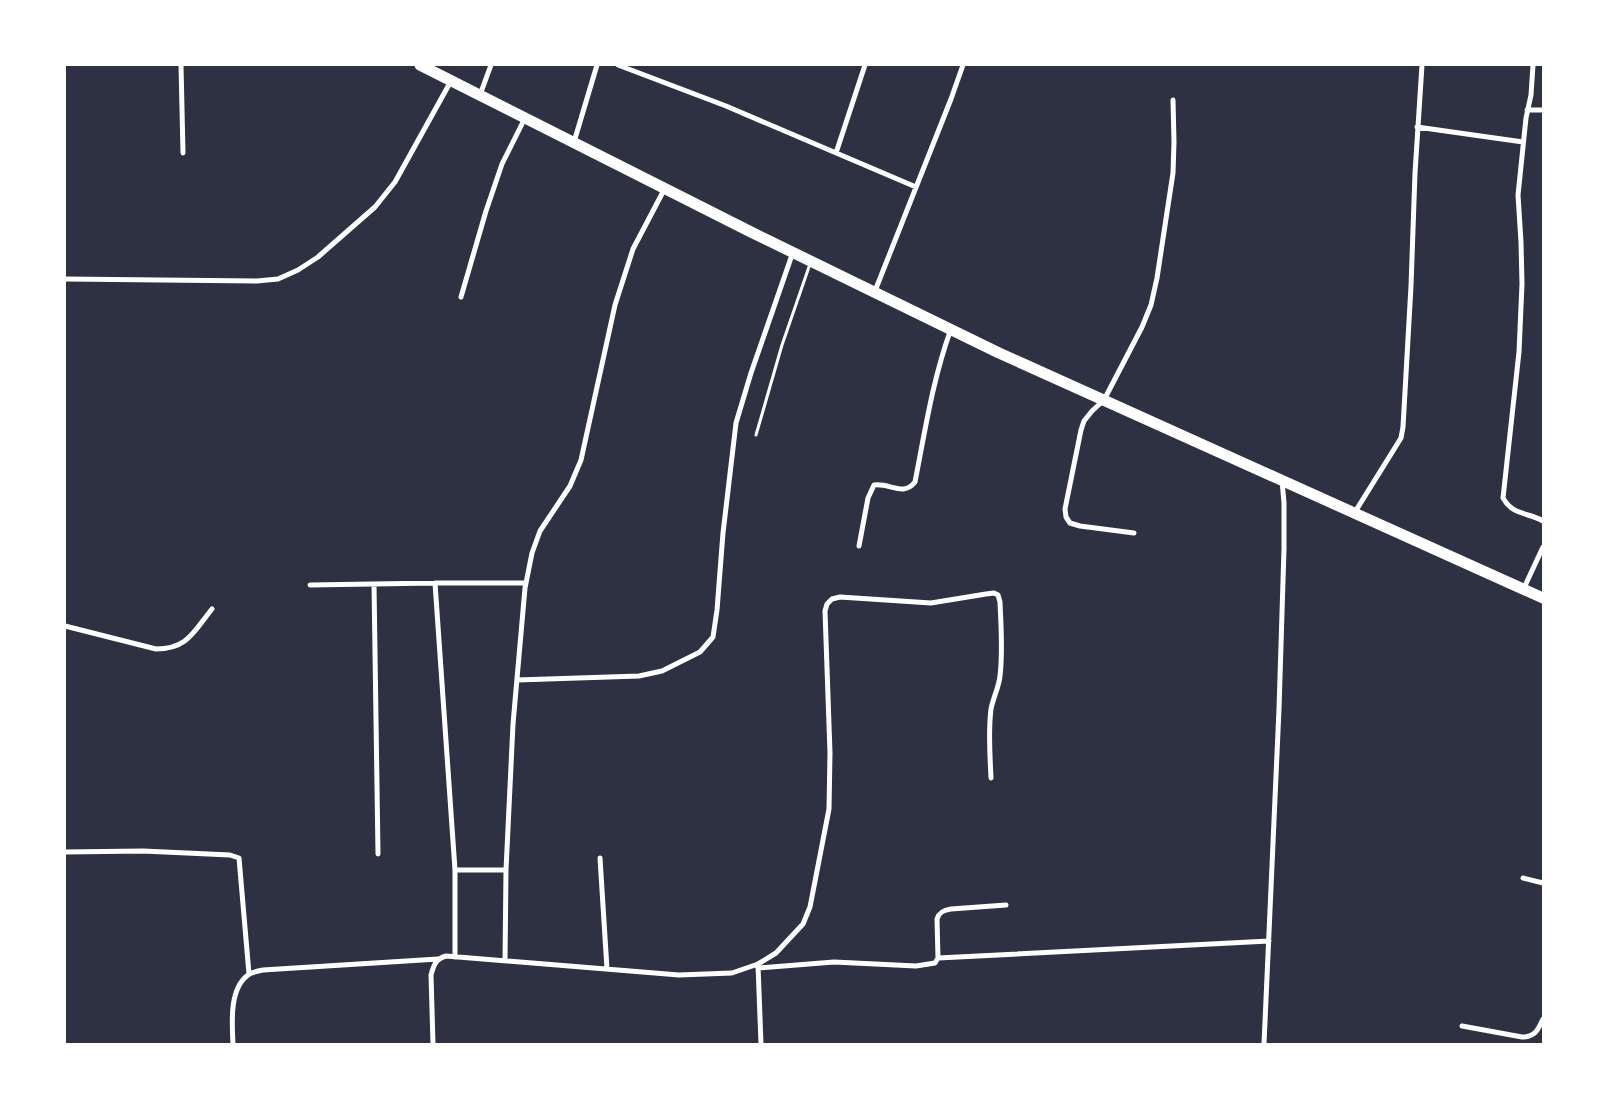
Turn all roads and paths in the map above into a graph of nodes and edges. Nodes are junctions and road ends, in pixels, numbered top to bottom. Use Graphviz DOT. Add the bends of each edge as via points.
graph roads {
  1 [pos="181,65"];
  2 [pos="420,65"];
  3 [pos="491,65"];
  4 [pos="597,65"];
  5 [pos="618,65"];
  6 [pos="865,65"];
  7 [pos="963,65"];
  8 [pos="1422,65"];
  9 [pos="1533,65"];
  10 [pos="451,81"];
  11 [pos="479,95"];
  12 [pos="1173,100"];
  13 [pos="1528,110"];
  14 [pos="1543,110"];
  15 [pos="525,118"];
  16 [pos="1417,127"];
  17 [pos="574,142"];
  18 [pos="1523,142"];
  19 [pos="183,153"];
  20 [pos="836,153"];
  21 [pos="916,187"];
  22 [pos="665,188"];
  23 [pos="793,252"];
  24 [pos="811,261"];
  25 [pos="65,279"];
  26 [pos="875,291"];
  27 [pos="462,297"];
  28 [pos="951,329"];
  29 [pos="1104,400"];
  30 [pos="756,435"];
  31 [pos="1282,480"];
  32 [pos="1354,512"];
  33 [pos="1543,521"];
  34 [pos="1134,533"];
  35 [pos="859,546"];
  36 [pos="1543,547"];
  37 [pos="435,583"];
  38 [pos="526,583"];
  39 [pos="374,584"];
  40 [pos="310,586"];
  41 [pos="1524,589"];
  42 [pos="1543,598"];
  43 [pos="212,609"];
  44 [pos="65,626"];
  45 [pos="517,680"];
  46 [pos="991,778"];
  47 [pos="65,852"];
  48 [pos="378,854"];
  49 [pos="600,858"];
  50 [pos="455,870"];
  51 [pos="506,870"];
  52 [pos="1523,878"];
  53 [pos="1543,883"];
  54 [pos="1006,905"];
  55 [pos="1269,941"];
  56 [pos="455,957"];
  57 [pos="938,958"];
  58 [pos="438,959"];
  59 [pos="505,961"];
  60 [pos="758,966"];
  61 [pos="607,969"];
  62 [pos="249,974"];
  63 [pos="1543,1019"];
  64 [pos="1462,1026"];
  65 [pos="233,1044"];
  66 [pos="432,1044"];
  67 [pos="762,1044"];
  68 [pos="1264,1044"];
  1 -- 19 [label="street"];
  2 -- 10 [label="highway"];
  3 -- 11 [label="street"];
  4 -- 17 [label="street"];
  5 -- 20 [label="street"];
  6 -- 20 [label="street"];
  7 -- 21 [label="street"];
  8 -- 16 [label="street"];
  9 -- 13 [label="street"];
  10 -- 11 [label="highway"];
  10 -- 25 [label="street" via="395,182 375,207 318,257 289,276 257,281"];
  11 -- 15 [label="highway"];
  12 -- 29 [label="street" via="1173,173 1153,296 1142,327"];
  13 -- 14 [label="street"];
  13 -- 18 [label="street"];
  15 -- 17 [label="highway"];
  15 -- 27 [label="street" via="502,164"];
  16 -- 18 [label="street"];
  16 -- 32 [label="street" via="1403,428"];
  17 -- 22 [label="highway"];
  18 -- 33 [label="street" via="1518,195 1522,258 1518,352 1503,498 1516,511"];
  20 -- 21 [label="street"];
  21 -- 26 [label="street"];
  22 -- 23 [label="highway"];
  22 -- 38 [label="street" via="633,249 615,305 581,460 570,486 540,531"];
  23 -- 24 [label="highway"];
  23 -- 45 [label="street" via="736,423 714,637 700,652 662,671 639,676"];
  24 -- 26 [label="highway"];
  24 -- 30 [label="lane"];
  26 -- 28 [label="highway"];
  28 -- 29 [label="highway"];
  28 -- 35 [label="street" via="935,383 915,482 903,490 874,485 868,498"];
  29 -- 31 [label="highway"];
  29 -- 34 [label="street" via="1080,430 1066,517 1070,524"];
  31 -- 32 [label="highway"];
  31 -- 55 [label="street" via="1284,549"];
  32 -- 41 [label="highway"];
  36 -- 41 [label="street"];
  37 -- 38 [label="street"];
  37 -- 39 [label="street"];
  37 -- 50 [label="street"];
  38 -- 45 [label="street"];
  39 -- 40 [label="street"];
  39 -- 48 [label="street"];
  41 -- 42 [label="highway"];
  43 -- 44 [label="street" via="190,637 169,649 156,649"];
  45 -- 51 [label="street"];
  46 -- 60 [label="street" via="990,717 1002,652 998,595 931,603 853,597 832,599 825,611 829,809 810,907 803,924 776,953"];
  47 -- 62 [label="street" via="143,851 239,858"];
  49 -- 61 [label="street"];
  50 -- 51 [label="street"];
  50 -- 56 [label="street"];
  51 -- 59 [label="street"];
  52 -- 53 [label="street"];
  54 -- 57 [label="street" via="943,910 937,919"];
  55 -- 57 [label="street"];
  55 -- 68 [label="street"];
  56 -- 58 [label="street"];
  56 -- 59 [label="street"];
  57 -- 60 [label="street" via="935,963 916,966 834,962"];
  58 -- 62 [label="street" via="263,970"];
  58 -- 66 [label="street" via="431,975"];
  59 -- 61 [label="street"];
  60 -- 61 [label="street" via="732,973 678,975"];
  60 -- 67 [label="street"];
  62 -- 65 [label="street" via="240,983 236,996"];
  63 -- 64 [label="street" via="1530,1037"];
}
